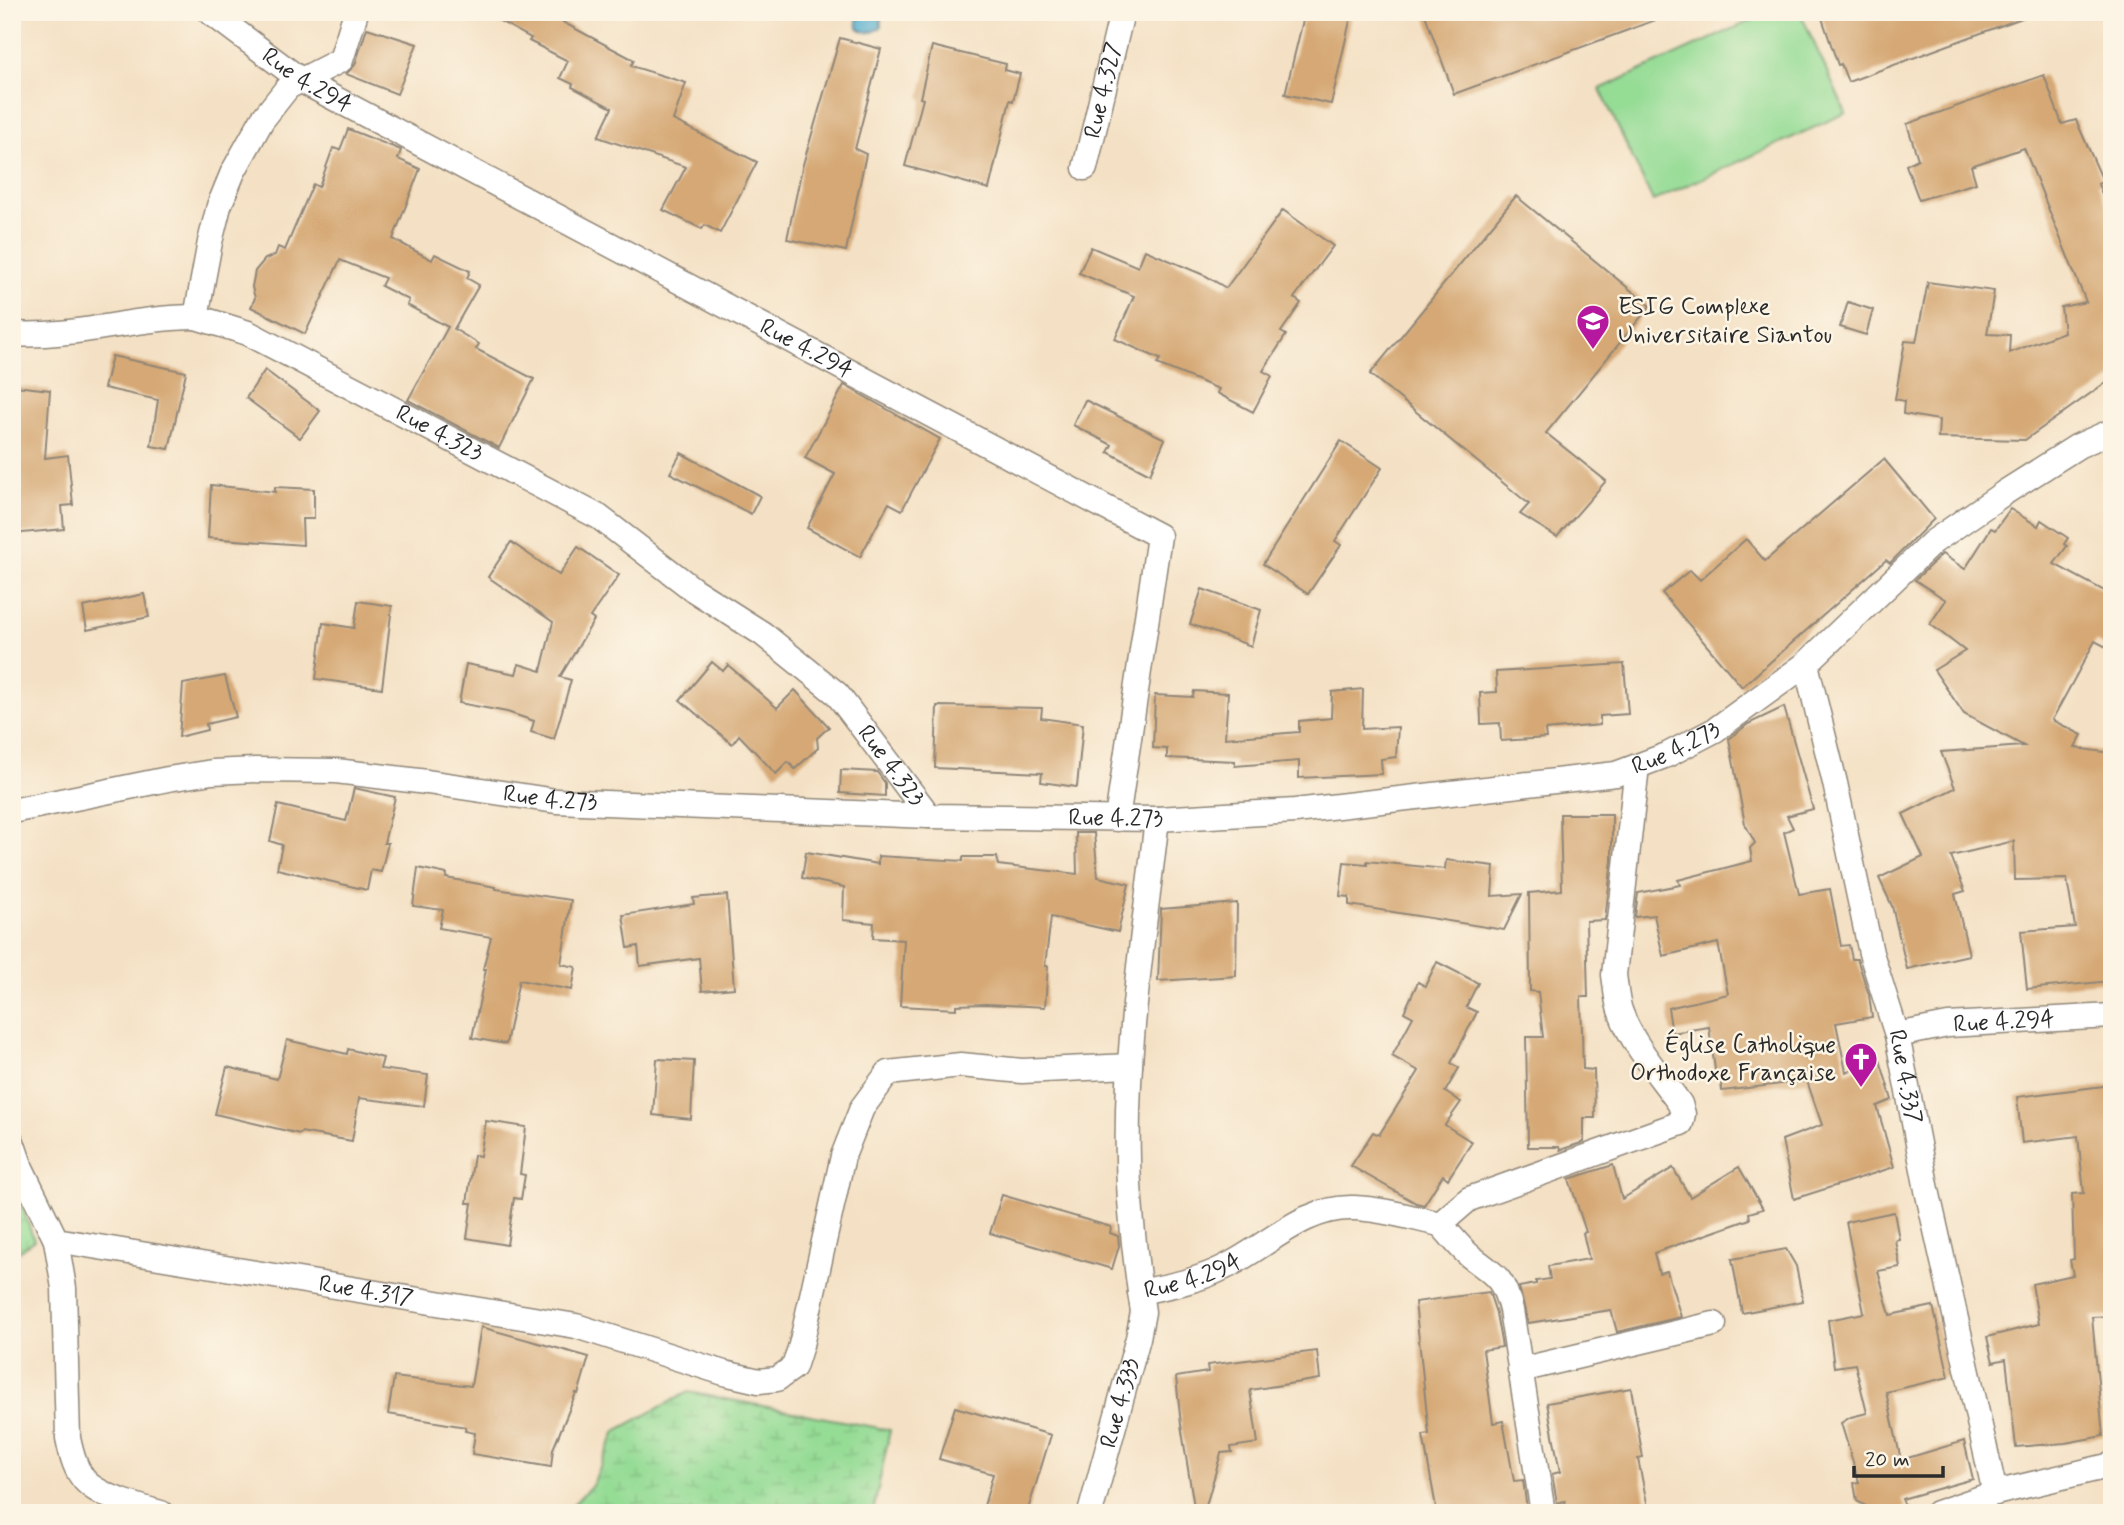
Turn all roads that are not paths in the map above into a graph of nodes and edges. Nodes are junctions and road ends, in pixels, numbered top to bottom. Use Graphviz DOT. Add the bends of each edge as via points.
graph roads {
  1 [pos="210,12"];
  2 [pos="355,12"];
  3 [pos="1122,12"];
  4 [pos="302,81"];
  5 [pos="1085,167"];
  6 [pos="196,317"];
  7 [pos="12,334"];
  8 [pos="2112,431"];
  9 [pos="1806,664"];
  10 [pos="1637,766"];
  11 [pos="12,811"];
  12 [pos="929,816"];
  13 [pos="1117,819"];
  14 [pos="1157,819"];
  15 [pos="2112,1016"];
  16 [pos="1897,1035"];
  17 [pos="1130,1066"];
  18 [pos="12,1142"];
  19 [pos="1440,1224"];
  20 [pos="57,1240"];
  21 [pos="1140,1292"];
  22 [pos="1714,1324"];
  23 [pos="1520,1370"];
  24 [pos="2112,1465"];
  25 [pos="1995,1493"];
  26 [pos="161,1513"];
  27 [pos="1090,1513"];
  28 [pos="1543,1513"];
  29 [pos="1937,1513"];
  1 -- 4 [label="street, Rue 4.294"];
  2 -- 4 [label="street" via="341,61"];
  3 -- 5 [label="street, Rue 4.327"];
  4 -- 6 [label="street" via="288,87 262,120 233,172 219,206"];
  4 -- 13 [label="street, Rue 4.294" via="1159,536"];
  6 -- 7 [label="street" via="60,334"];
  6 -- 12 [label="street, Rue 4.323" via="248,334 599,517 694,590 763,634 837,694"];
  8 -- 9 [label="street, Rue 4.273" via="2078,446 1933,542"];
  9 -- 10 [label="street, Rue 4.273" via="1715,730"];
  9 -- 16 [label="street, Rue 4.337" via="1871,953"];
  10 -- 14 [label="street, Rue 4.273" via="1616,774 1295,811"];
  10 -- 19 [label="street" via="1614,975 1616,995 1621,1014 1680,1104 1681,1124 1469,1199"];
  11 -- 12 [label="street, Rue 4.273" via="168,779 255,770 336,771 556,802"];
  12 -- 13 [label="street, Rue 4.273"];
  13 -- 14 [label="street, Rue 4.273"];
  14 -- 17 [label="street, Rue 4.294"];
  15 -- 16 [label="street, Rue 4.294" via="1948,1025"];
  16 -- 25 [label="street, Rue 4.337"];
  17 -- 20 [label="street, Rue 4.317" via="1022,1071 961,1065 888,1073 862,1108 843,1156 801,1345 794,1367 777,1379 759,1381 723,1373 576,1326"];
  17 -- 21 [label="street, Rue 4.294" via="1128,1158"];
  18 -- 20 [label="street"];
  19 -- 21 [label="street, Rue 4.294" via="1353,1208 1322,1212 1224,1268"];
  19 -- 23 [label="street" via="1505,1287"];
  20 -- 26 [label="street" via="64,1288 68,1438 73,1461 82,1479 100,1494"];
  21 -- 27 [label="street, Rue 4.333" via="1143,1312 1138,1338"];
  22 -- 23 [label="street"];
  23 -- 28 [label="street"];
  24 -- 25 [label="street"];
  25 -- 29 [label="street"];
}
